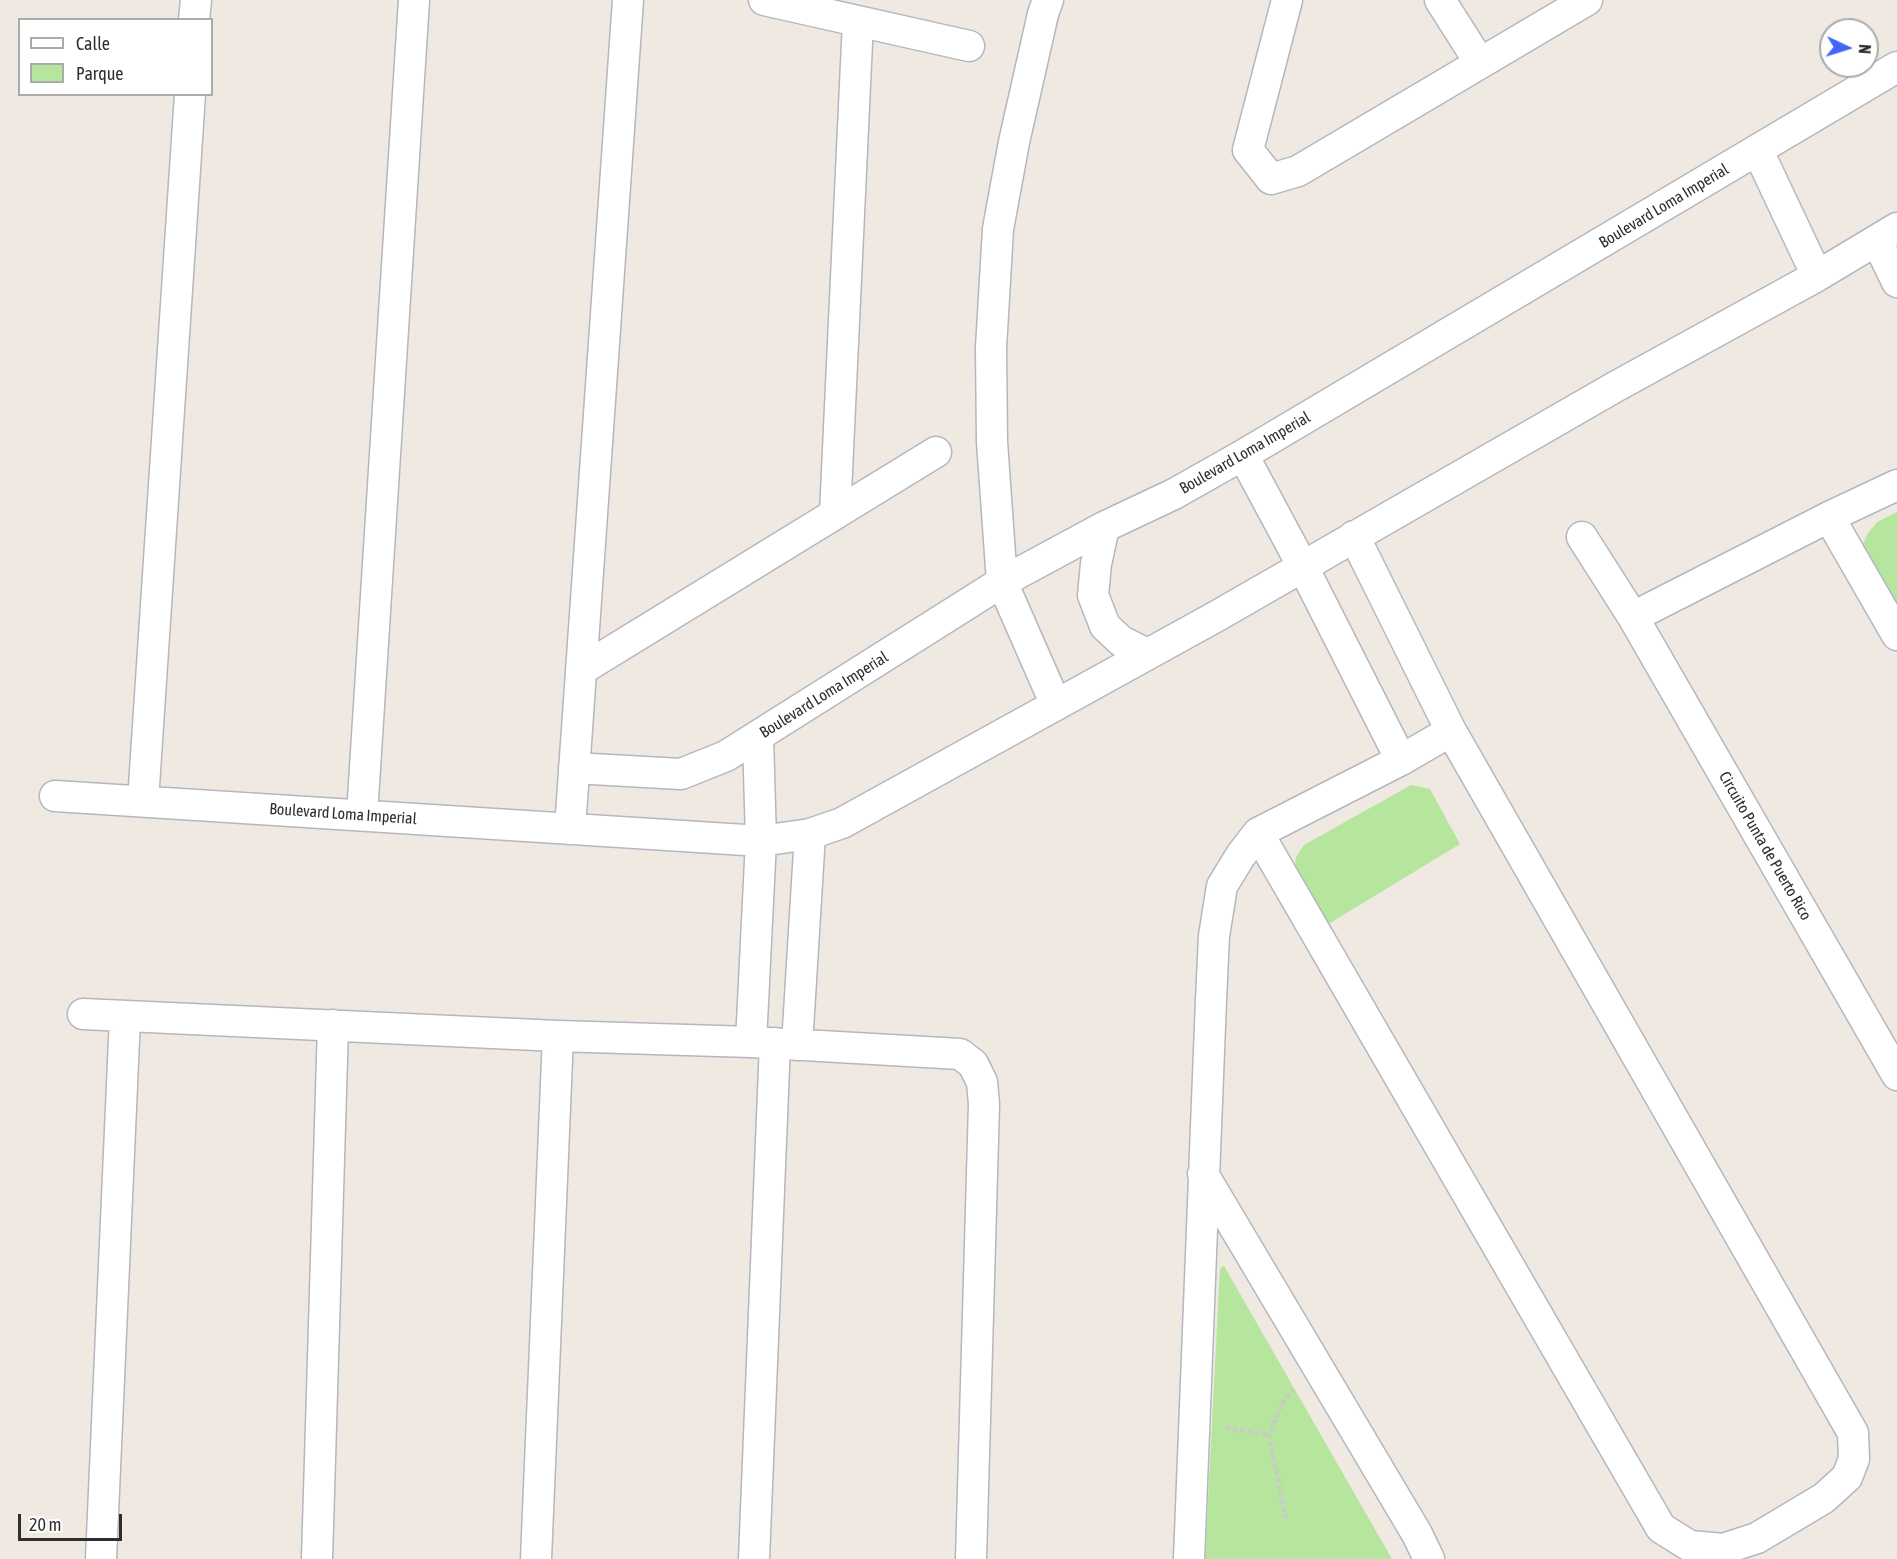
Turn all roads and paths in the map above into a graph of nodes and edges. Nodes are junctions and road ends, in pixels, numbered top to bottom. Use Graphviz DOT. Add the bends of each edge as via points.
graph roads {
  1 [pos="196,0"];
  2 [pos="414,0"];
  3 [pos="628,0"];
  4 [pos="764,0"];
  5 [pos="1048,0"];
  6 [pos="1287,0"];
  7 [pos="1440,0"];
  8 [pos="1587,0"];
  9 [pos="195,18"];
  10 [pos="858,21"];
  11 [pos="969,46"];
  12 [pos="1480,63"];
  13 [pos="1897,67"];
  14 [pos="190,96"];
  15 [pos="1758,150"];
  16 [pos="1887,235"];
  17 [pos="1817,276"];
  18 [pos="1897,282"];
  19 [pos="936,452"];
  20 [pos="1243,455"];
  21 [pos="1897,485"];
  22 [pos="835,514"];
  23 [pos="1829,517"];
  24 [pos="1104,527"];
  25 [pos="1354,536"];
  26 [pos="1582,537"];
  27 [pos="1302,565"];
  28 [pos="1002,582"];
  29 [pos="1633,617"];
  30 [pos="1897,635"];
  31 [pos="1146,654"];
  32 [pos="581,670"];
  33 [pos="1056,705"];
  34 [pos="1451,731"];
  35 [pos="758,737"];
  36 [pos="1401,760"];
  37 [pos="574,768"];
  38 [pos="55,796"];
  39 [pos="144,801"];
  40 [pos="362,815"];
  41 [pos="570,829"];
  42 [pos="1258,833"];
  43 [pos="810,834"];
  44 [pos="761,841"];
  45 [pos="83,1014"];
  46 [pos="125,1017"];
  47 [pos="333,1025"];
  48 [pos="558,1036"];
  49 [pos="774,1044"];
  50 [pos="1897,1075"];
  51 [pos="1203,1174"];
  52 [pos="1316,1365"];
  53 [pos="1194,1405"];
  54 [pos="1269,1435"];
  55 [pos="1286,1519"];
  56 [pos="101,1559"];
  57 [pos="317,1559"];
  58 [pos="536,1559"];
  59 [pos="754,1559"];
  60 [pos="971,1559"];
  61 [pos="1189,1559"];
  62 [pos="1429,1559"];
  1 -- 9 [label="street"];
  2 -- 40 [label="street"];
  3 -- 32 [label="street"];
  4 -- 10 [label="street"];
  5 -- 28 [label="street" via="998,229 991,348 992,442"];
  6 -- 12 [label="street" via="1248,150 1271,179 1298,171"];
  7 -- 12 [label="street"];
  8 -- 12 [label="street"];
  10 -- 11 [label="street"];
  10 -- 22 [label="street"];
  13 -- 15 [label="street, Boulevard Loma Imperial"];
  14 -- 39 [label="street"];
  15 -- 17 [label="street"];
  15 -- 20 [label="street, Boulevard Loma Imperial"];
  16 -- 17 [label="street, Boulevard Loma Imperial"];
  16 -- 18 [label="street"];
  17 -- 25 [label="street, Boulevard Loma Imperial"];
  19 -- 22 [label="street"];
  20 -- 24 [label="street, Boulevard Loma Imperial"];
  20 -- 27 [label="street"];
  21 -- 23 [label="street"];
  22 -- 32 [label="street"];
  23 -- 29 [label="street"];
  23 -- 30 [label="street"];
  24 -- 28 [label="street, Boulevard Loma Imperial"];
  24 -- 31 [label="street" via="1093,595 1105,626 1121,641"];
  25 -- 27 [label="street, Boulevard Loma Imperial"];
  25 -- 34 [label="street"];
  26 -- 29 [label="street, Circuito Punta de Puerto Rico"];
  27 -- 31 [label="street, Boulevard Loma Imperial"];
  27 -- 36 [label="street"];
  28 -- 33 [label="street"];
  28 -- 35 [label="street, Boulevard Loma Imperial"];
  29 -- 50 [label="street, Circuito Punta de Puerto Rico"];
  31 -- 33 [label="street, Boulevard Loma Imperial"];
  32 -- 37 [label="street"];
  33 -- 43 [label="street, Boulevard Loma Imperial" via="842,823"];
  34 -- 36 [label="street"];
  34 -- 42 [label="street" via="1852,1433 1854,1459 1847,1477 1824,1498 1757,1538 1723,1549 1690,1546 1661,1528"];
  35 -- 37 [label="street, Boulevard Loma Imperial" via="726,756 681,774"];
  35 -- 44 [label="street"];
  36 -- 42 [label="street"];
  37 -- 41 [label="street"];
  38 -- 39 [label="street, Boulevard Loma Imperial"];
  39 -- 40 [label="street, Boulevard Loma Imperial"];
  40 -- 41 [label="street, Boulevard Loma Imperial"];
  41 -- 44 [label="street, Boulevard Loma Imperial"];
  42 -- 51 [label="street" via="1222,886 1220,896 1214,936"];
  43 -- 44 [label="street, Boulevard Loma Imperial"];
  43 -- 49 [label="street"];
  44 -- 49 [label="street"];
  45 -- 46 [label="street"];
  46 -- 47 [label="street"];
  46 -- 56 [label="street"];
  47 -- 48 [label="street"];
  47 -- 57 [label="street"];
  48 -- 49 [label="street"];
  48 -- 58 [label="street"];
  49 -- 59 [label="street"];
  49 -- 60 [label="street" via="960,1054 973,1064 982,1082"];
  51 -- 52 [label="street"];
  51 -- 53 [label="street"];
  52 -- 54 [label="path" via="1283,1402"];
  52 -- 62 [label="street"];
  53 -- 54 [label="path" via="1231,1429"];
  53 -- 61 [label="street"];
  54 -- 55 [label="path"];
}
